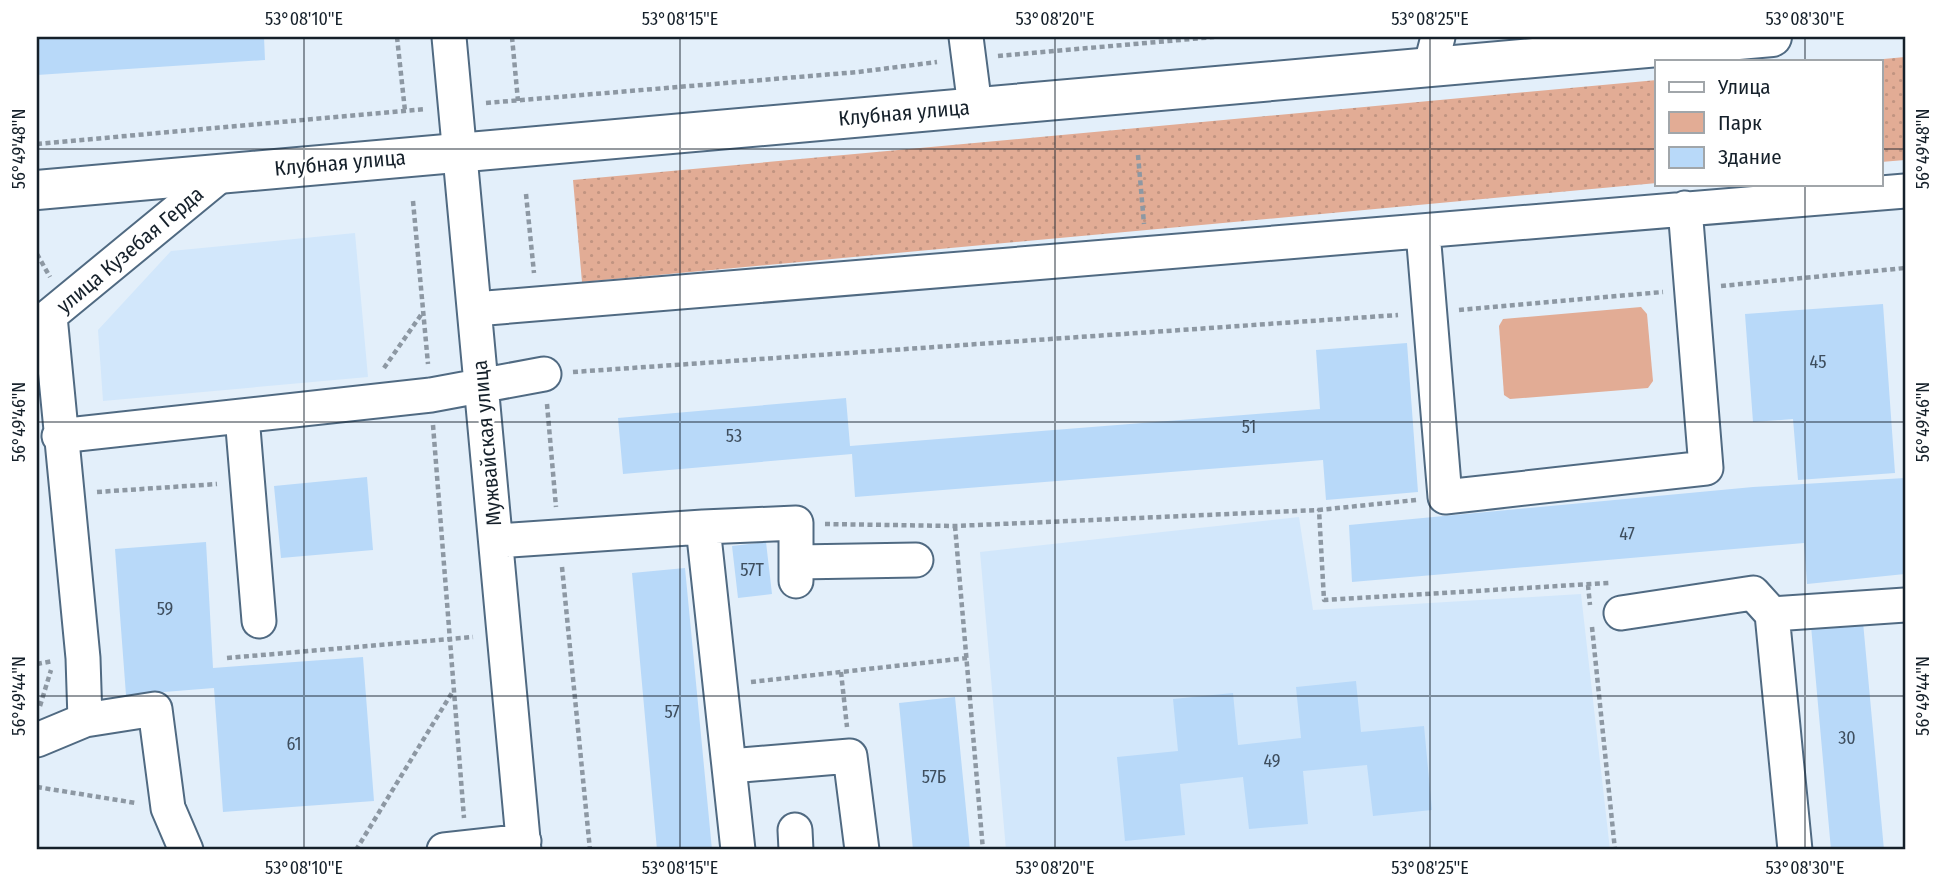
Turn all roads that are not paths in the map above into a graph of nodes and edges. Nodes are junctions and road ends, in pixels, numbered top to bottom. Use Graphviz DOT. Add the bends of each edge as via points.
graph roads {
  1 [pos="449,37"];
  2 [pos="1772,37"];
  3 [pos="968,48"];
  4 [pos="1434,52"];
  5 [pos="975,107"];
  6 [pos="460,153"];
  7 [pos="223,173"];
  8 [pos="37,190"];
  9 [pos="1905,191"];
  10 [pos="1685,208"];
  11 [pos="1423,232"];
  12 [pos="475,309"];
  13 [pos="43,321"];
  14 [pos="544,374"];
  15 [pos="482,385"];
  16 [pos="242,416"];
  17 [pos="59,436"];
  18 [pos="703,527"];
  19 [pos="496,541"];
  20 [pos="916,560"];
  21 [pos="1618,597"];
  22 [pos="1905,605"];
  23 [pos="1772,614"];
  24 [pos="259,621"];
  25 [pos="85,720"];
  26 [pos="37,740"];
  27 [pos="730,766"];
  28 [pos="524,846"];
  29 [pos="455,849"];
  30 [pos="186,850"];
  31 [pos="738,850"];
  32 [pos="862,850"];
  33 [pos="1795,850"];
  1 -- 6 [label="street, Мужвайская улица"];
  2 -- 4 [label="main road, Клубная улица"];
  3 -- 5 [label="street"];
  4 -- 5 [label="main road, Клубная улица"];
  5 -- 6 [label="main road, Клубная улица"];
  6 -- 7 [label="main road, Клубная улица"];
  6 -- 12 [label="street, Мужвайская улица"];
  7 -- 8 [label="main road, Клубная улица"];
  7 -- 13 [label="street, улица Кузебая Герда"];
  9 -- 10 [label="street"];
  10 -- 11 [label="street"];
  10 -- 11 [label="street" via="1706,468 1445,497"];
  11 -- 12 [label="street"];
  12 -- 15 [label="street, Мужвайская улица"];
  13 -- 17 [label="street"];
  14 -- 15 [label="street"];
  15 -- 16 [label="street"];
  15 -- 19 [label="street, Мужвайская улица"];
  16 -- 17 [label="street"];
  16 -- 24 [label="street"];
  17 -- 25 [label="street" via="83,657"];
  18 -- 19 [label="street"];
  18 -- 20 [label="street" via="796,523 796,572"];
  18 -- 27 [label="street"];
  19 -- 28 [label="street, Мужвайская улица"];
  21 -- 23 [label="street" via="1753,593"];
  22 -- 23 [label="street"];
  23 -- 33 [label="street"];
  25 -- 26 [label="street"];
  25 -- 30 [label="street" via="155,709 168,808"];
  27 -- 31 [label="street"];
  27 -- 32 [label="street" via="850,756"];
  28 -- 29 [label="street"];
}
